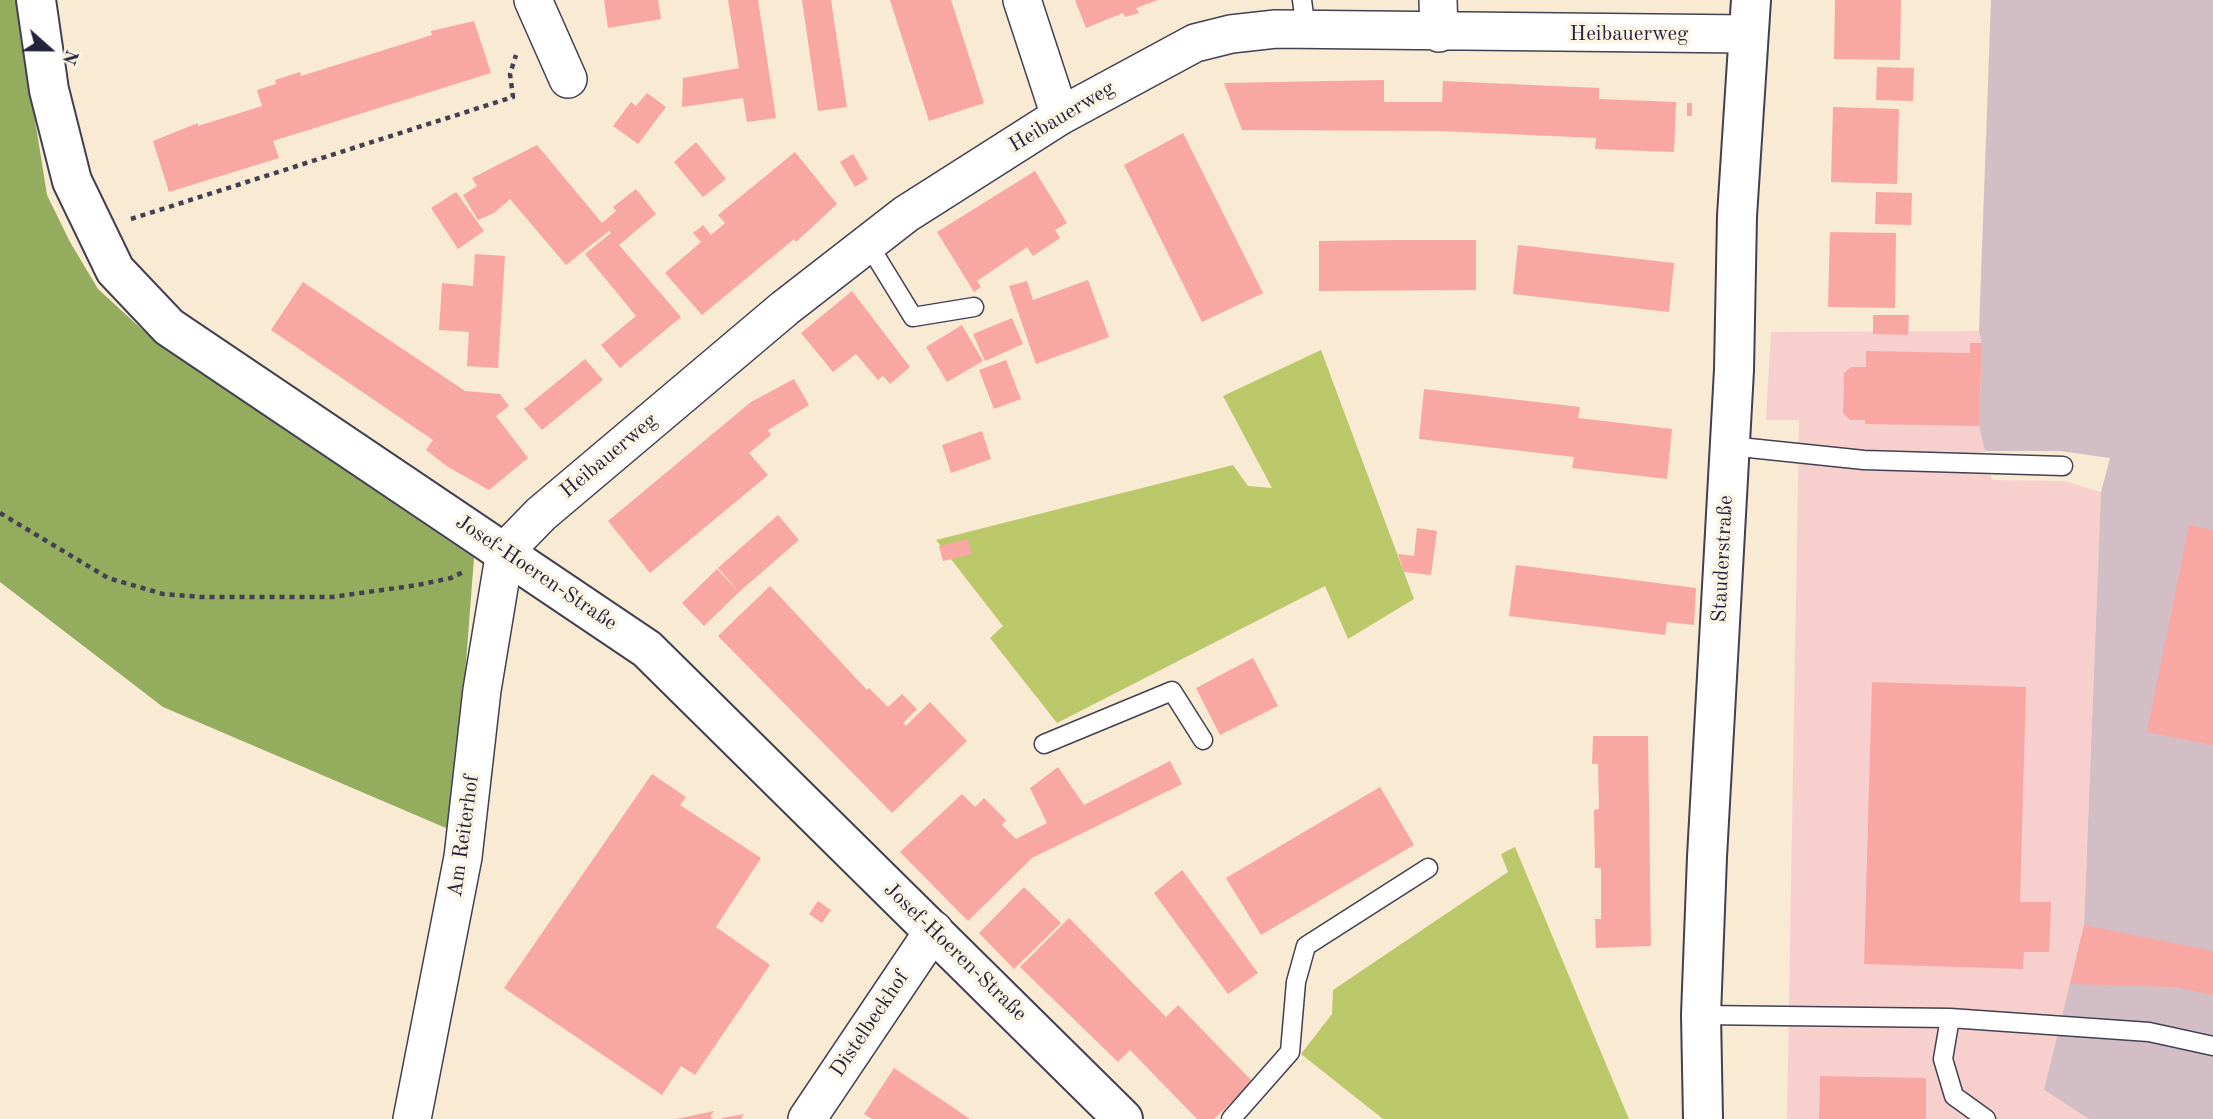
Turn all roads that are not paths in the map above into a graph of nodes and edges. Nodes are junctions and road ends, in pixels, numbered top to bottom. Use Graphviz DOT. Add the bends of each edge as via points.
graph roads {
  1 [pos="36,0"];
  2 [pos="1022,0"];
  3 [pos="533,1"];
  4 [pos="1304,15"];
  5 [pos="1438,16"];
  6 [pos="1749,17"];
  7 [pos="568,79"];
  8 [pos="1060,116"];
  9 [pos="867,242"];
  10 [pos="974,306"];
  11 [pos="1730,446"];
  12 [pos="2063,466"];
  13 [pos="505,551"];
  14 [pos="1203,740"];
  15 [pos="1044,744"];
  16 [pos="1428,868"];
  17 [pos="934,930"];
  18 [pos="1701,1015"];
  19 [pos="1950,1018"];
  20 [pos="2213,1046"];
  21 [pos="412,1119"];
  22 [pos="807,1119"];
  23 [pos="1123,1119"];
  24 [pos="1231,1119"];
  25 [pos="1703,1119"];
  26 [pos="1986,1119"];
  1 -- 13 [label="street, Josef-Hoeren-Straße" via="49,90 72,181 115,271 169,327"];
  2 -- 8 [label="street"];
  3 -- 7 [label="street"];
  4 -- 5 [label="street, Heibauerweg"];
  4 -- 8 [label="street, Heibauerweg" via="1195,43"];
  5 -- 6 [label="street, Heibauerweg"];
  6 -- 11 [label="street, Stauderstraße"];
  8 -- 9 [label="street, Heibauerweg"];
  9 -- 10 [label="lane" via="913,317"];
  9 -- 13 [label="street, Heibauerweg" via="541,514"];
  11 -- 12 [label="lane" via="1864,460"];
  11 -- 18 [label="street, Stauderstraße"];
  13 -- 17 [label="street, Josef-Hoeren-Straße" via="647,649"];
  13 -- 21 [label="street, Am Reiterhof" via="482,690 463,857"];
  14 -- 15 [label="lane" via="1172,691"];
  16 -- 24 [label="lane" via="1306,946 1296,982 1290,1052"];
  17 -- 22 [label="street, Distelbeckhof"];
  17 -- 23 [label="street, Josef-Hoeren-Straße"];
  18 -- 19 [label="lane"];
  18 -- 25 [label="street, Stauderstraße"];
  19 -- 20 [label="lane" via="2149,1032"];
  19 -- 26 [label="lane" via="1943,1059 1954,1096"];
}
